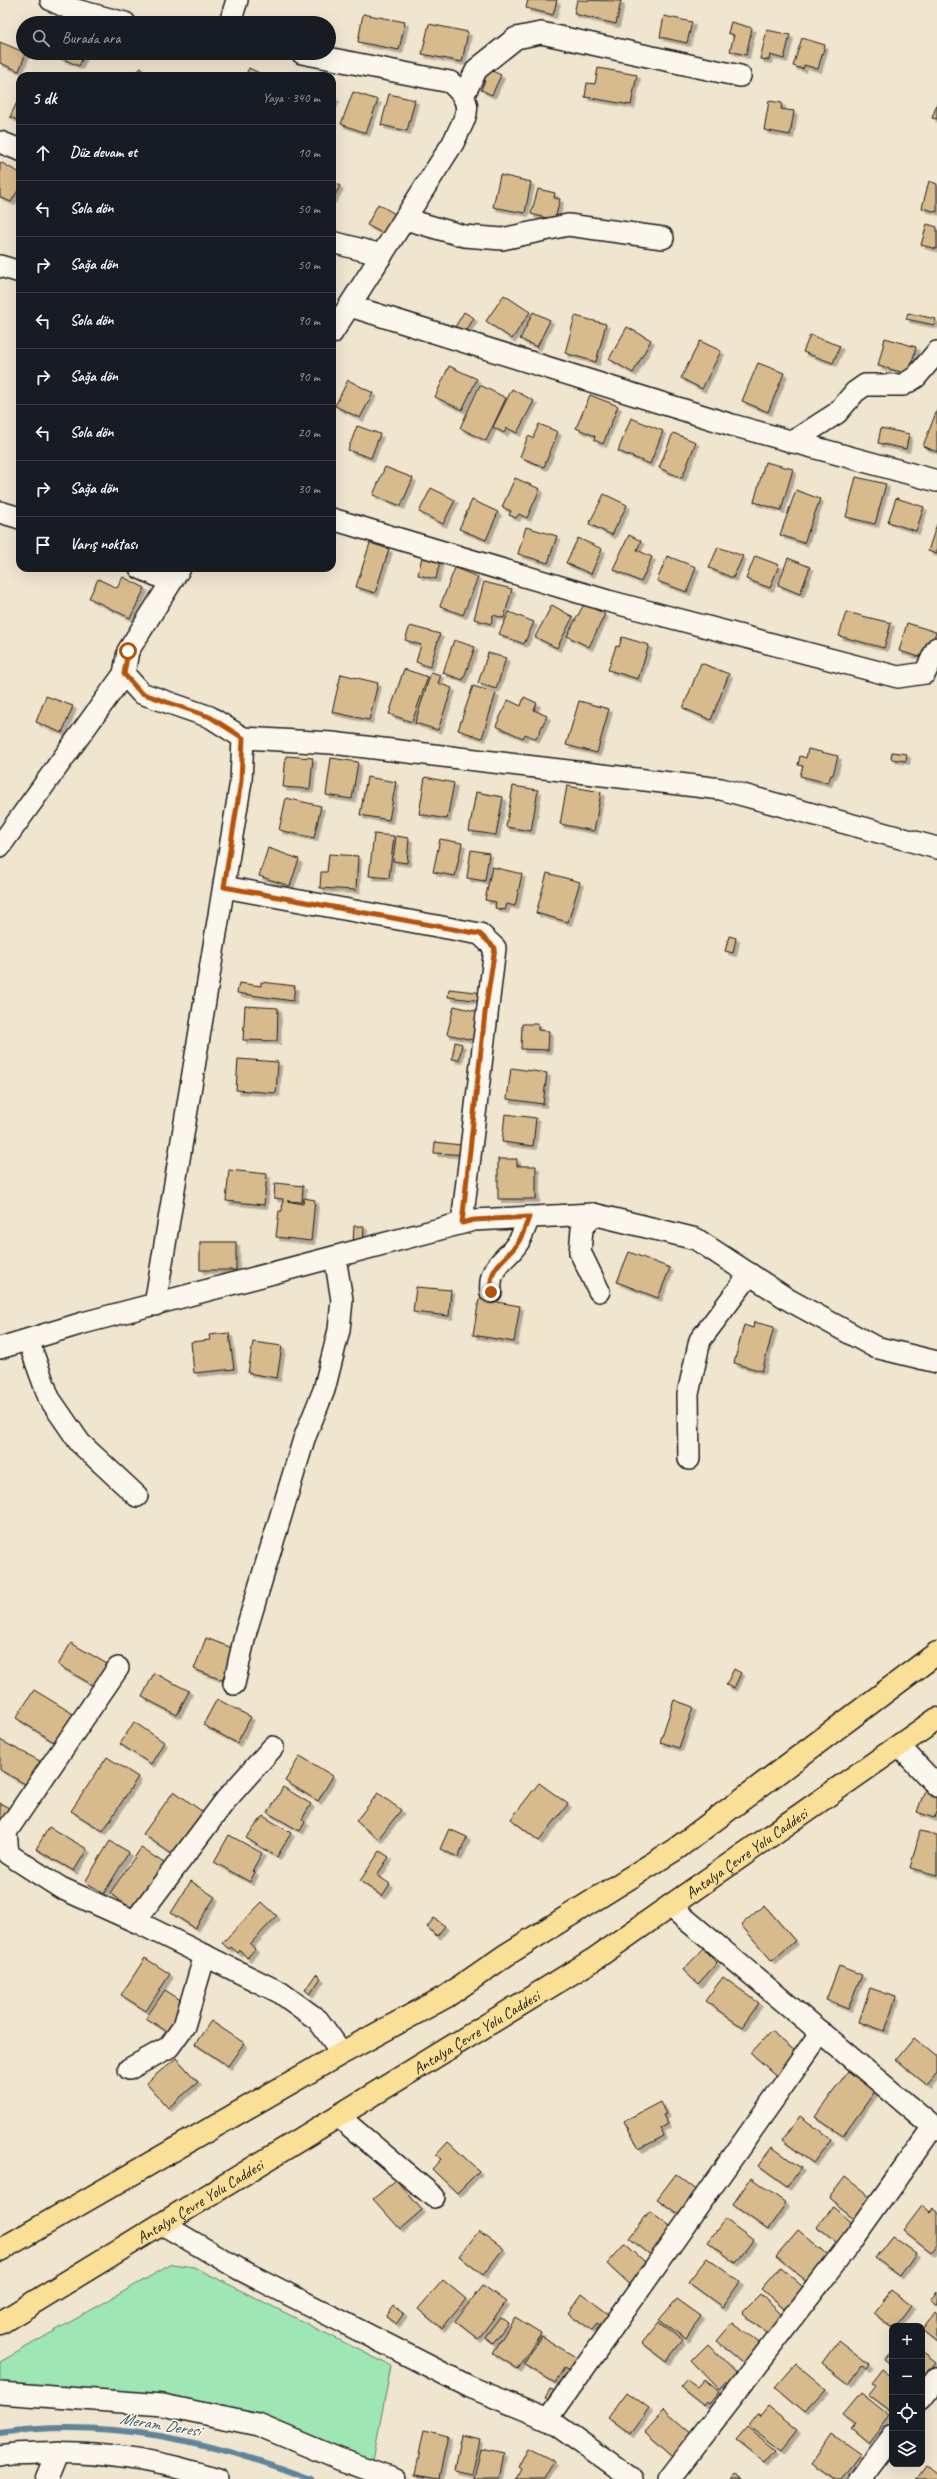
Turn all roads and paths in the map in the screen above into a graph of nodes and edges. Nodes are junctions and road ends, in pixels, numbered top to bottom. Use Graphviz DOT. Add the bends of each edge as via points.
graph roads {
  1 [pos="52,0"];
  2 [pos="237,0"];
  3 [pos="98,16"];
  4 [pos="232,16"];
  5 [pos="336,60"];
  6 [pos="740,76"];
  7 [pos="464,94"];
  8 [pos="0,142"];
  9 [pos="16,148"];
  10 [pos="405,219"];
  11 [pos="663,238"];
  12 [pos="336,243"];
  13 [pos="382,256"];
  14 [pos="0,266"];
  15 [pos="16,271"];
  16 [pos="350,306"];
  17 [pos="336,327"];
  18 [pos="937,352"];
  19 [pos="792,442"];
  20 [pos="937,481"];
  21 [pos="0,512"];
  22 [pos="16,517"];
  23 [pos="336,520"];
  24 [pos="160,572"];
  25 [pos="175,575"];
  26 [pos="937,648"];
  27 [pos="124,674"];
  28 [pos="243,738"];
  29 [pos="0,846"];
  30 [pos="937,848"];
  31 [pos="224,887"];
  32 [pos="593,1214"];
  33 [pos="529,1217"];
  34 [pos="462,1223"];
  35 [pos="335,1257"];
  36 [pos="750,1274"];
  37 [pos="598,1291"];
  38 [pos="491,1292"];
  39 [pos="155,1305"];
  40 [pos="28,1340"];
  41 [pos="0,1348"];
  42 [pos="937,1362"];
  43 [pos="689,1459"];
  44 [pos="137,1496"];
  45 [pos="937,1653"];
  46 [pos="118,1668"];
  47 [pos="234,1684"];
  48 [pos="937,1719"];
  49 [pos="899,1746"];
  50 [pos="273,1747"];
  51 [pos="937,1786"];
  52 [pos="670,1906"];
  53 [pos="135,1921"];
  54 [pos="205,1955"];
  55 [pos="821,2032"];
  56 [pos="342,2053"];
  57 [pos="129,2069"];
  58 [pos="338,2116"];
  59 [pos="935,2129"];
  60 [pos="434,2197"];
  61 [pos="162,2224"];
  62 [pos="0,2250"];
  63 [pos="0,2323"];
  64 [pos="937,2378"];
  65 [pos="0,2393"];
  66 [pos="924,2395"];
  67 [pos="548,2419"];
  68 [pos="889,2441"];
  69 [pos="58,2452"];
  70 [pos="0,2456"];
  71 [pos="167,2472"];
  72 [pos="47,2479"];
  73 [pos="217,2479"];
  74 [pos="395,2479"];
  75 [pos="632,2479"];
  76 [pos="669,2479"];
  77 [pos="860,2479"];
  1 -- 3 [label="street" via="68,8"];
  2 -- 4 [label="street"];
  5 -- 7 [label="street" via="450,82"];
  6 -- 7 [label="street" via="541,33 516,38 477,69"];
  7 -- 10 [label="street" via="467,113 453,143"];
  8 -- 9 [label="street"];
  10 -- 11 [label="street" via="464,236 502,239 568,225"];
  10 -- 13 [label="street"];
  12 -- 13 [label="street"];
  13 -- 16 [label="street"];
  14 -- 15 [label="street"];
  16 -- 17 [label="street"];
  16 -- 19 [label="street" via="732,426"];
  18 -- 19 [label="street" via="916,377 903,385 865,386 855,392 836,414"];
  19 -- 20 [label="street"];
  21 -- 22 [label="street"];
  23 -- 26 [label="street" via="608,601 898,677 925,673"];
  24 -- 25 [label="street"];
  25 -- 27 [label="street" via="128,651"];
  27 -- 28 [label="street" via="141,693 210,717"];
  27 -- 29 [label="street"];
  28 -- 30 [label="street" via="332,743 721,789"];
  28 -- 31 [label="street" via="241,781"];
  31 -- 34 [label="street" via="480,934 495,948 485,1013"];
  31 -- 39 [label="street"];
  32 -- 33 [label="street"];
  32 -- 36 [label="street" via="696,1239"];
  32 -- 37 [label="street" via="582,1229 580,1252"];
  33 -- 34 [label="street"];
  33 -- 38 [label="street" via="518,1242 493,1271 490,1281"];
  34 -- 35 [label="street"];
  35 -- 39 [label="street"];
  35 -- 47 [label="street" via="342,1300 324,1390 304,1439 246,1631"];
  36 -- 42 [label="street" via="790,1300 875,1346"];
  36 -- 43 [label="street" via="700,1340 688,1394"];
  39 -- 40 [label="street"];
  40 -- 41 [label="street"];
  40 -- 44 [label="street" via="49,1398 76,1436"];
  45 -- 56 [label="highway" via="676,1849 506,1955 448,1996"];
  46 -- 53 [label="street" via="6,1832 8,1854 61,1888"];
  48 -- 49 [label="highway, Antalya Çevre Yolu Caddesi"];
  49 -- 51 [label="street"];
  49 -- 52 [label="highway, Antalya Çevre Yolu Caddesi"];
  50 -- 53 [label="street" via="225,1801"];
  52 -- 55 [label="street"];
  52 -- 58 [label="highway, Antalya Çevre Yolu Caddesi" via="593,1960"];
  53 -- 54 [label="street"];
  54 -- 56 [label="street" via="281,1993 318,2020"];
  54 -- 57 [label="street" via="184,2026 169,2047"];
  55 -- 59 [label="street"];
  55 -- 67 [label="street"];
  56 -- 62 [label="highway"];
  58 -- 60 [label="street"];
  58 -- 61 [label="highway, Antalya Çevre Yolu Caddesi"];
  59 -- 76 [label="street"];
  61 -- 63 [label="highway, Antalya Çevre Yolu Caddesi"];
  61 -- 67 [label="street" via="240,2269 470,2387"];
  64 -- 66 [label="street"];
  65 -- 74 [label="street" via="163,2405 258,2425"];
  67 -- 75 [label="street"];
  68 -- 77 [label="street"];
  69 -- 70 [label="street"];
  69 -- 71 [label="street" via="116,2455"];
  69 -- 72 [label="street"];
  71 -- 73 [label="street"];
}
